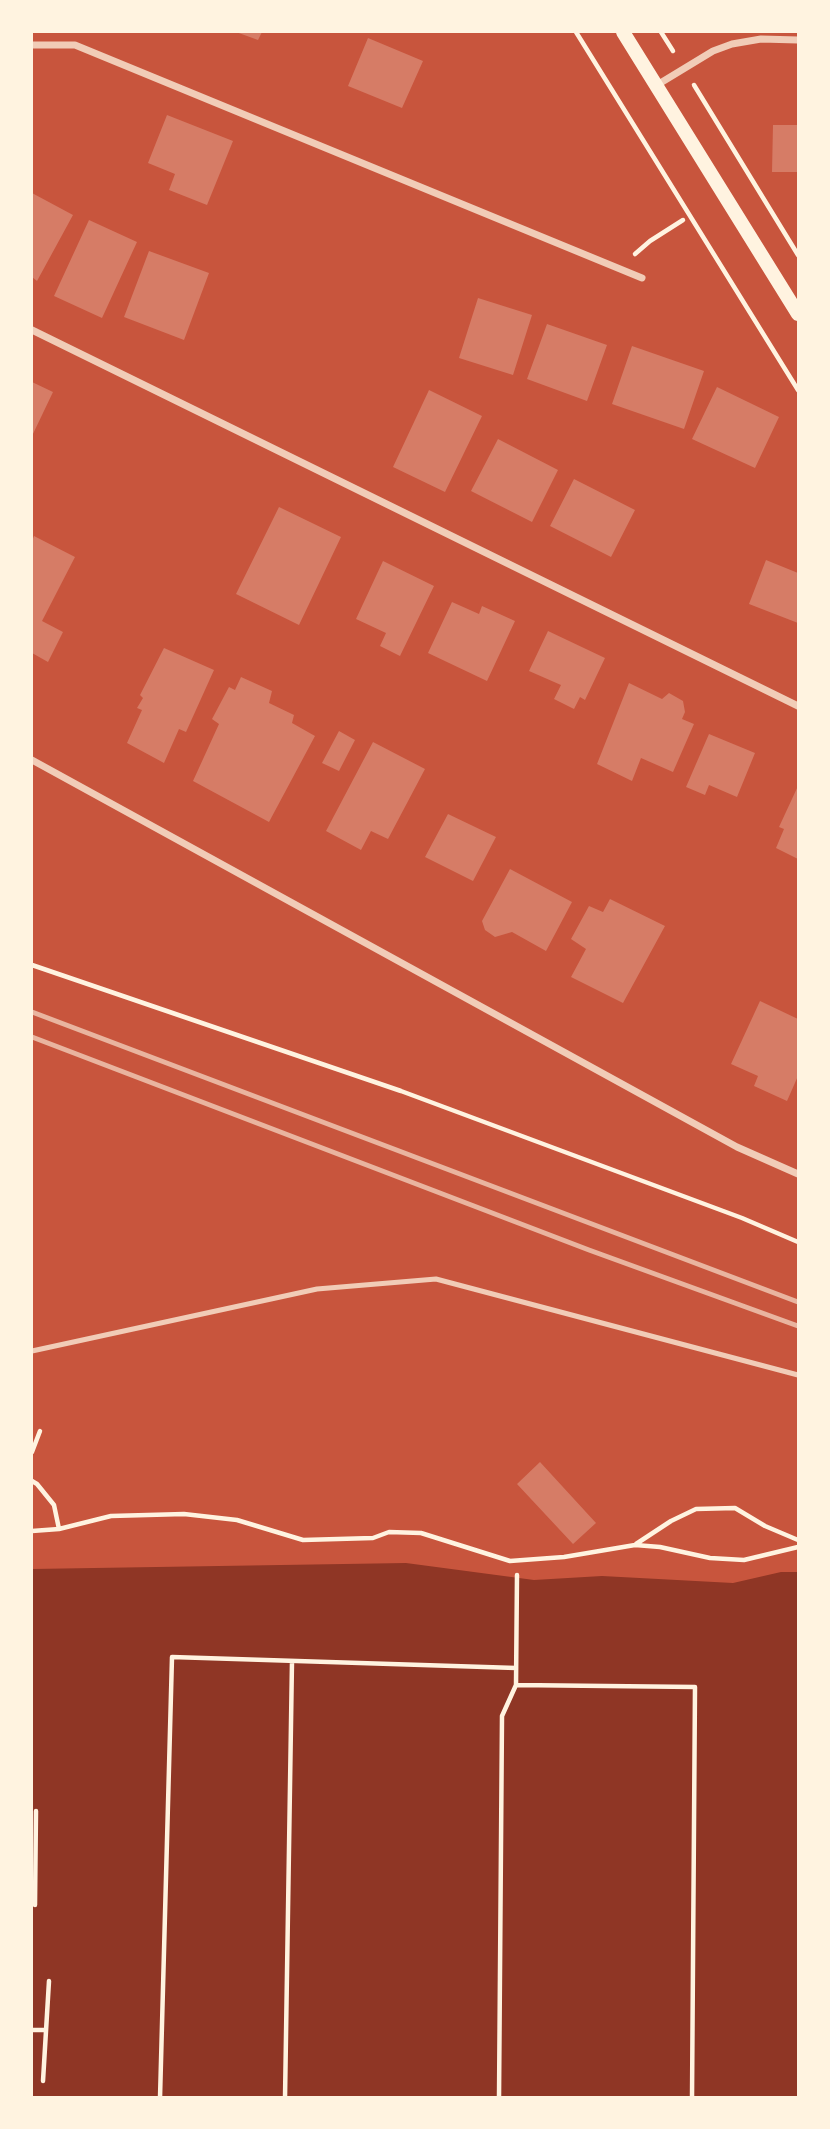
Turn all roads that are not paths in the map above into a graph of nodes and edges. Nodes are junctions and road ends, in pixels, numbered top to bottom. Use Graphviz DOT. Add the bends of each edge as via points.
graph roads {
  1 [pos="623,32"];
  2 [pos="799,40"];
  3 [pos="32,45"];
  4 [pos="657,85"];
  5 [pos="642,278"];
  6 [pos="799,314"];
  7 [pos="32,330"];
  8 [pos="799,706"];
  9 [pos="32,760"];
  10 [pos="799,1174"];
  11 [pos="32,1351"];
  12 [pos="799,1375"];
  1 -- 4 [label="main road"];
  2 -- 4 [label="street" via="732,44"];
  3 -- 5 [label="street" via="75,45"];
  4 -- 6 [label="main road"];
  7 -- 8 [label="street"];
  9 -- 10 [label="street" via="737,1147"];
  11 -- 12 [label="lane" via="317,1289 436,1279"];
}
